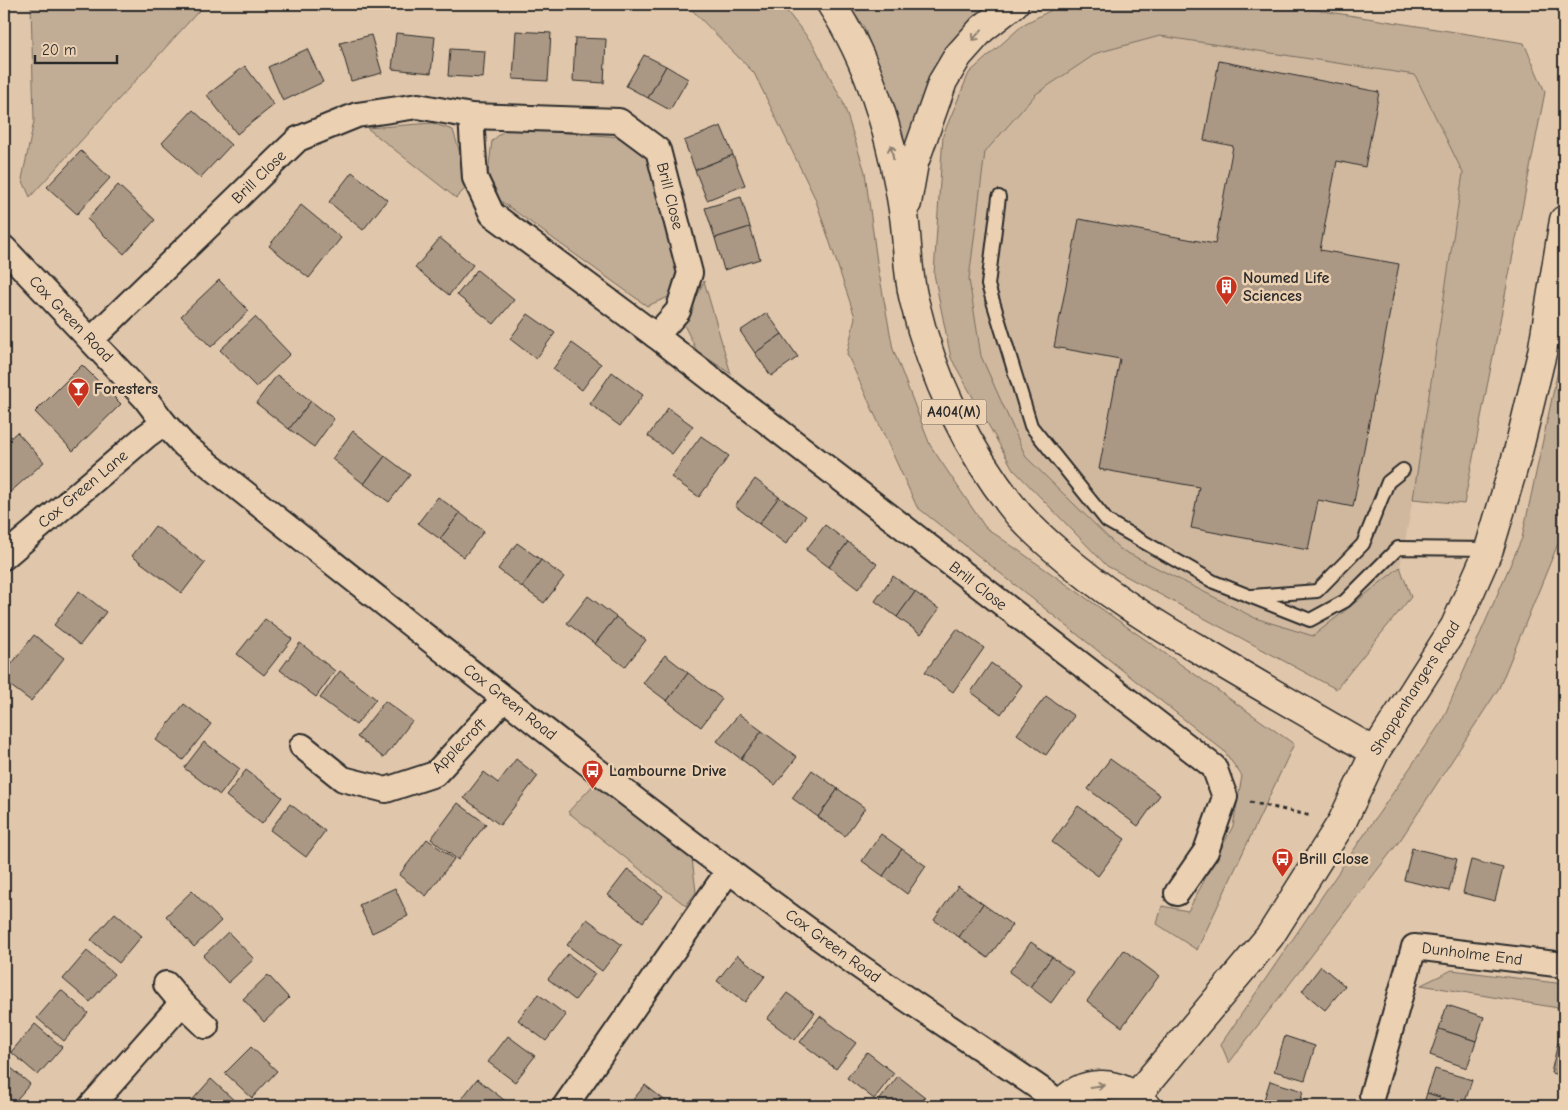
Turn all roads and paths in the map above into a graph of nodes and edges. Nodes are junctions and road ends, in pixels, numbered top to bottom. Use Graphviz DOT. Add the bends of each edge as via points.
graph roads {
  1 [pos="5,4"];
  2 [pos="832,4"];
  3 [pos="1014,4"];
  4 [pos="4,68"];
  5 [pos="471,116"];
  6 [pos="998,197"];
  7 [pos="904,217"];
  8 [pos="1564,220"];
  9 [pos="4,248"];
  10 [pos="656,336"];
  11 [pos="91,340"];
  12 [pos="164,423"];
  13 [pos="1403,470"];
  14 [pos="1490,549"];
  15 [pos="4,557"];
  16 [pos="1250,596"];
  17 [pos="504,699"];
  18 [pos="302,746"];
  19 [pos="1374,752"];
  20 [pos="1225,797"];
  21 [pos="1342,822"];
  22 [pos="729,870"];
  23 [pos="1177,893"];
  24 [pos="1564,965"];
  25 [pos="166,984"];
  26 [pos="182,1003"];
  27 [pos="206,1026"];
  28 [pos="1372,1095"];
  29 [pos="1141,1101"];
  30 [pos="1060,1105"];
  31 [pos="91,1106"];
  32 [pos="565,1106"];
  1 -- 4 [label="path"];
  7 -- 2 [label="main road, A404(M), one-way" via="892,149 870,79"];
  3 -- 7 [label="main road, A404(M), one-way" via="982,29 958,56 944,81 914,163"];
  5 -- 10 [label="street, Brill Close" via="474,178 492,214"];
  5 -- 10 [label="street, Brill Close" via="619,122 658,150 690,272 678,311"];
  5 -- 11 [label="street, Brill Close" via="418,106 357,115 298,139"];
  6 -- 16 [label="lane" via="988,285 1031,426 1107,521 1214,582"];
  7 -- 19 [label="main road, A404(M)" via="913,299 936,372 975,452 1020,515 1078,570 1150,622"];
  8 -- 14 [label="main road, Shoppenhangers Road" via="1542,353"];
  9 -- 11 [label="street, Cox Green Road"];
  10 -- 20 [label="street, Brill Close" via="1214,767"];
  11 -- 12 [label="street, Cox Green Road"];
  12 -- 15 [label="street, Cox Green Lane"];
  12 -- 17 [label="street, Cox Green Road" via="184,445"];
  13 -- 16 [label="lane" via="1388,482 1363,544 1317,591"];
  14 -- 16 [label="lane" via="1398,548 1345,601 1310,620"];
  14 -- 19 [label="main road, Shoppenhangers Road" via="1455,626"];
  17 -- 18 [label="street, Applecroft" via="435,774 386,790 343,779"];
  17 -- 22 [label="street, Cox Green Road"];
  19 -- 21 [label="main road, Shoppenhangers Road"];
  20 -- 21 [label="path"];
  20 -- 23 [label="street" via="1206,851"];
  21 -- 29 [label="main road, Shoppenhangers Road" via="1270,936"];
  22 -- 30 [label="street, Cox Green Road" via="840,953"];
  22 -- 32 [label="street"];
  24 -- 28 [label="street, Dunholme End" via="1414,947"];
  25 -- 26 [label="street"];
  26 -- 27 [label="street"];
  26 -- 31 [label="street"];
  30 -- 29 [label="main road, one-way" via="1073,1093 1105,1085 1121,1088"];
}
